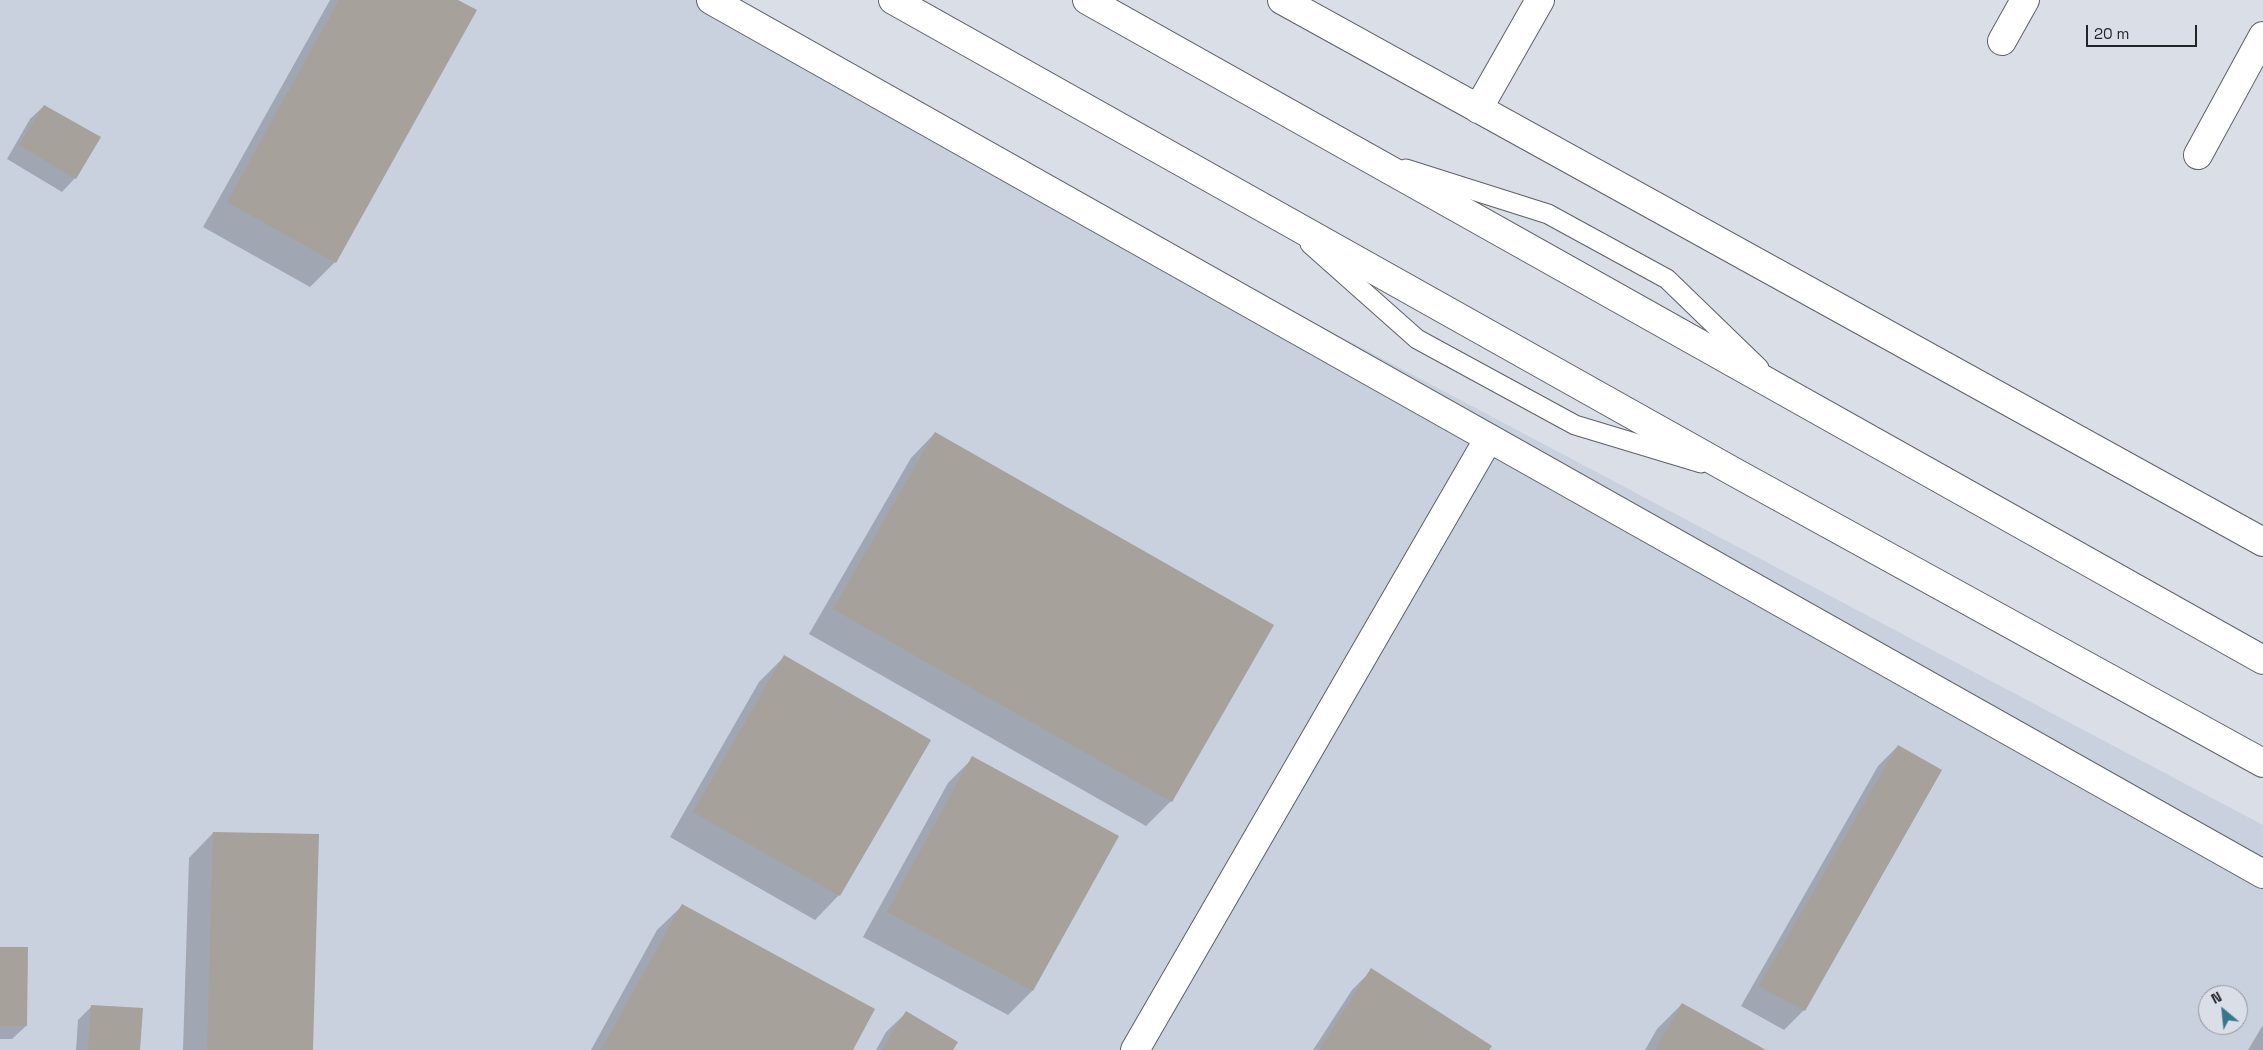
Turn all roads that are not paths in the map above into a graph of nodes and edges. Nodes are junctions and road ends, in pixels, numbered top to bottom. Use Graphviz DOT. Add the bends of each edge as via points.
graph roads {
  1 [pos="711,0"];
  2 [pos="893,0"];
  3 [pos="1087,0"];
  4 [pos="1282,0"];
  5 [pos="1540,0"];
  6 [pos="2024,0"];
  7 [pos="2263,36"];
  8 [pos="2002,41"];
  9 [pos="1478,109"];
  10 [pos="2198,154"];
  11 [pos="1372,158"];
  12 [pos="1282,219"];
  13 [pos="1776,386"];
  14 [pos="1489,438"];
  15 [pos="1736,473"];
  16 [pos="2263,542"];
  17 [pos="2263,660"];
  18 [pos="2263,763"];
  19 [pos="2263,874"];
  20 [pos="1134,1050"];
  1 -- 14 [label="street"];
  2 -- 12 [label="street"];
  3 -- 11 [label="street"];
  4 -- 9 [label="street"];
  5 -- 9 [label="street"];
  6 -- 8 [label="street"];
  7 -- 10 [label="street"];
  9 -- 16 [label="street"];
  11 -- 13 [label="street"];
  11 -- 13 [label="lane" via="1548,214 1667,278"];
  12 -- 15 [label="street"];
  12 -- 15 [label="lane" via="1417,339 1575,425"];
  13 -- 17 [label="street"];
  14 -- 19 [label="street"];
  14 -- 20 [label="street"];
  15 -- 18 [label="street"];
}
